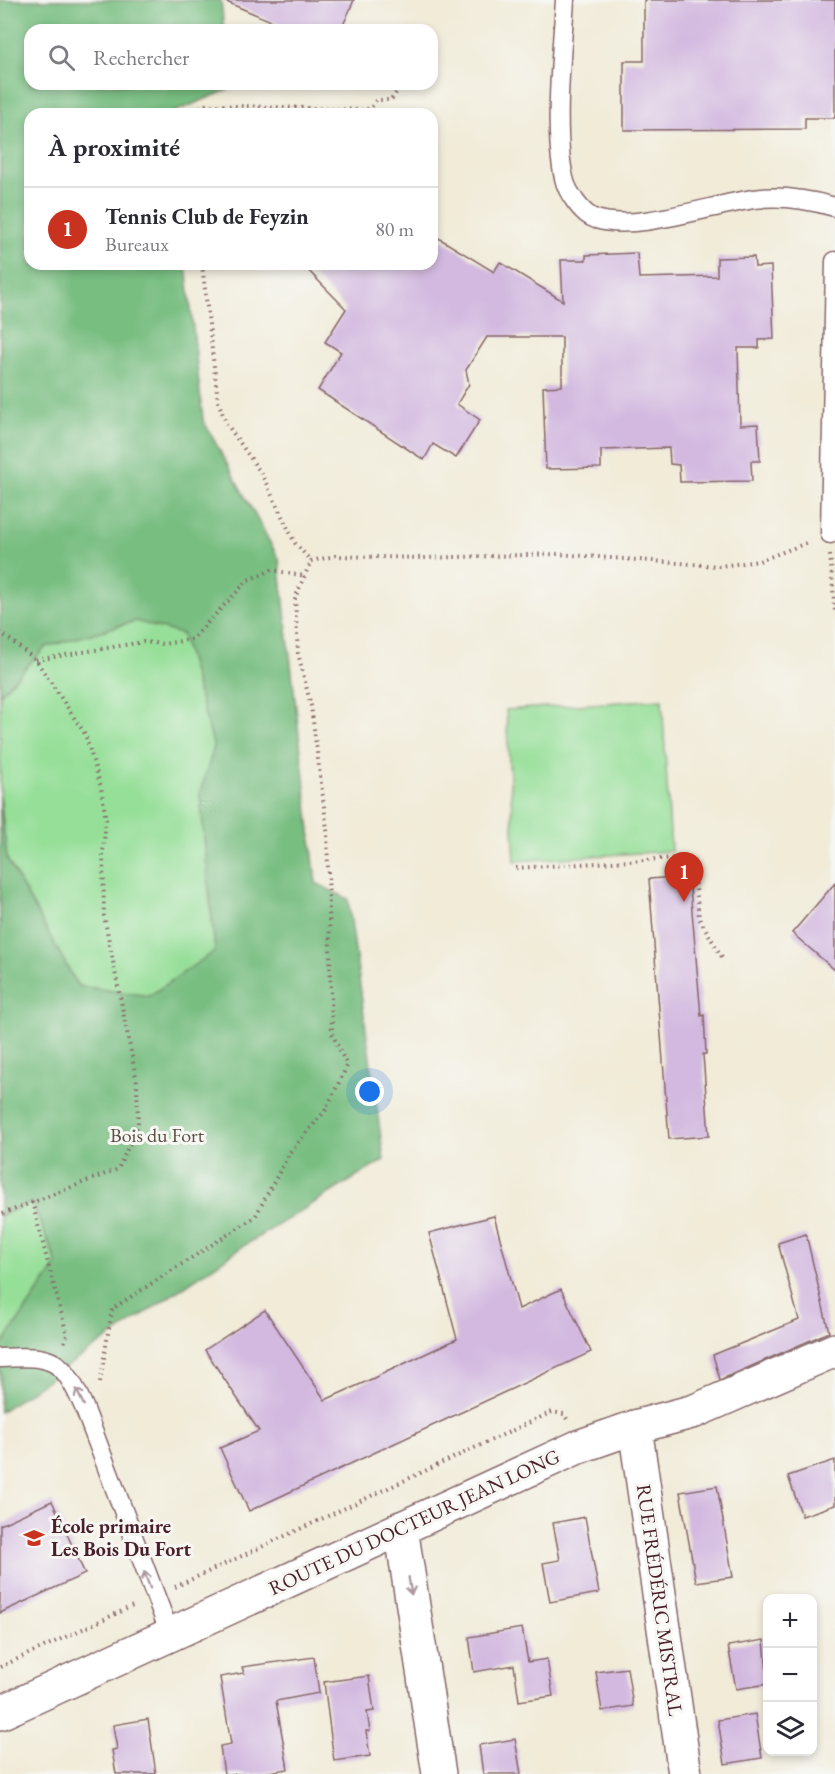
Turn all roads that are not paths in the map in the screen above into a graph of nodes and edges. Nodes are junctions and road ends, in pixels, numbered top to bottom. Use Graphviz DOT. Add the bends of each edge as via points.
graph roads {
  1 [pos="564,0"];
  2 [pos="835,207"];
  3 [pos="835,261"];
  4 [pos="830,534"];
  5 [pos="835,1350"];
  6 [pos="0,1358"];
  7 [pos="635,1427"];
  8 [pos="401,1528"];
  9 [pos="170,1634"];
  10 [pos="0,1713"];
  11 [pos="439,1774"];
  12 [pos="685,1774"];
  1 -- 2 [label="lane" via="560,151 564,180 574,201 595,219 640,222 756,198 807,200"];
  3 -- 4 [label="lane"];
  5 -- 7 [label="street, ROUTE DU DOCTEUR JEAN LONG" via="695,1412"];
  9 -- 6 [label="lane, one-way" via="69,1374 56,1362 32,1356"];
  7 -- 8 [label="street, ROUTE DU DOCTEUR JEAN LONG" via="578,1447"];
  7 -- 12 [label="street, RUE FRÉDÉRIC MISTRAL"];
  8 -- 9 [label="street, ROUTE DU DOCTEUR JEAN LONG"];
  8 -- 11 [label="street, one-way"];
  9 -- 10 [label="street, ROUTE DU DOCTEUR JEAN LONG"];
}
